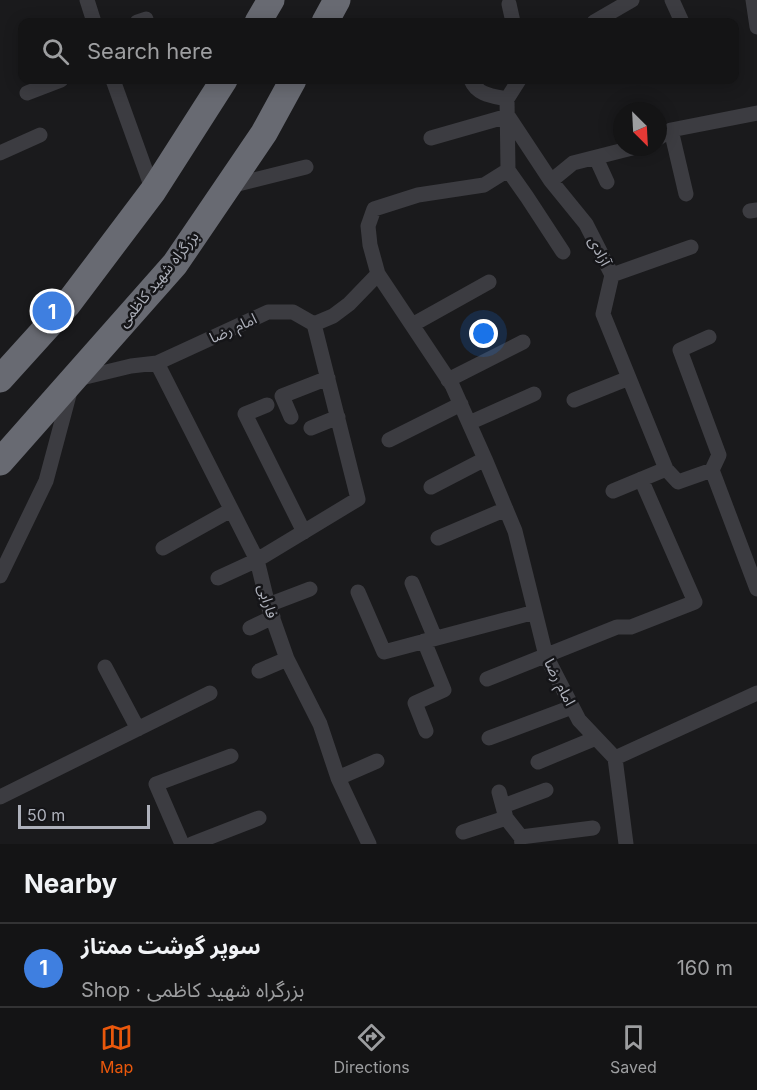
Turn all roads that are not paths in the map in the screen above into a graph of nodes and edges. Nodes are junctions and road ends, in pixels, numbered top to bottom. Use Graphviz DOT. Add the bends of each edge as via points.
graph roads {
  1 [pos="87,0"];
  2 [pos="271,0"];
  3 [pos="337,0"];
  4 [pos="632,0"];
  5 [pos="672,0"];
  6 [pos="753,0"];
  7 [pos="509,4"];
  8 [pos="93,18"];
  9 [pos="260,18"];
  10 [pos="327,18"];
  11 [pos="512,18"];
  12 [pos="601,18"];
  13 [pos="680,18"];
  14 [pos="757,27"];
  15 [pos="51,84"];
  16 [pos="114,84"];
  17 [pos="221,84"];
  18 [pos="291,84"];
  19 [pos="473,84"];
  20 [pos="516,84"];
  21 [pos="27,93"];
  22 [pos="507,99"];
  23 [pos="757,113"];
  24 [pos="508,116"];
  25 [pos="667,134"];
  26 [pos="40,135"];
  27 [pos="431,138"];
  28 [pos="667,140"];
  29 [pos="0,153"];
  30 [pos="613,153"];
  31 [pos="596,158"];
  32 [pos="306,167"];
  33 [pos="508,170"];
  34 [pos="551,181"];
  35 [pos="607,182"];
  36 [pos="228,186"];
  37 [pos="153,191"];
  38 [pos="686,194"];
  39 [pos="691,246"];
  40 [pos="563,252"];
  41 [pos="378,274"];
  42 [pos="612,275"];
  43 [pos="489,282"];
  44 [pos="314,324"];
  45 [pos="412,324"];
  46 [pos="709,337"];
  47 [pos="523,342"];
  48 [pos="157,363"];
  49 [pos="328,378"];
  50 [pos="629,378"];
  51 [pos="0,379"];
  52 [pos="73,380"];
  53 [pos="448,380"];
  54 [pos="534,394"];
  55 [pos="574,400"];
  56 [pos="461,404"];
  57 [pos="267,405"];
  58 [pos="291,417"];
  59 [pos="338,417"];
  60 [pos="469,423"];
  61 [pos="311,428"];
  62 [pos="389,440"];
  63 [pos="485,459"];
  64 [pos="0,462"];
  65 [pos="666,469"];
  66 [pos="712,470"];
  67 [pos="641,479"];
  68 [pos="431,487"];
  69 [pos="613,491"];
  70 [pos="506,509"];
  71 [pos="231,510"];
  72 [pos="304,532"];
  73 [pos="438,538"];
  74 [pos="163,548"];
  75 [pos="257,560"];
  76 [pos="0,576"];
  77 [pos="218,578"];
  78 [pos="412,583"];
  79 [pos="310,589"];
  80 [pos="757,589"];
  81 [pos="358,592"];
  82 [pos="271,611"];
  83 [pos="535,612"];
  84 [pos="250,628"];
  85 [pos="429,640"];
  86 [pos="546,656"];
  87 [pos="287,659"];
  88 [pos="105,667"];
  89 [pos="259,671"];
  90 [pos="487,679"];
  91 [pos="210,693"];
  92 [pos="757,693"];
  93 [pos="572,706"];
  94 [pos="138,729"];
  95 [pos="426,731"];
  96 [pos="489,738"];
  97 [pos="596,738"];
  98 [pos="231,756"];
  99 [pos="615,758"];
  100 [pos="378,761"];
  101 [pos="538,762"];
  102 [pos="338,778"];
  103 [pos="546,790"];
  104 [pos="0,797"];
  105 [pos="503,805"];
  106 [pos="259,818"];
  107 [pos="593,828"];
  108 [pos="463,832"];
  109 [pos="522,840"];
  110 [pos="182,844"];
  111 [pos="192,844"];
  112 [pos="369,844"];
  113 [pos="626,844"];
  1 -- 8 [label="street"];
  2 -- 9 [label="highway"];
  3 -- 10 [label="highway"];
  4 -- 12 [label="street"];
  5 -- 13 [label="street"];
  6 -- 14 [label="street"];
  7 -- 11 [label="street"];
  15 -- 21 [label="street"];
  16 -- 37 [label="street"];
  17 -- 37 [label="highway"];
  18 -- 36 [label="highway, بزرگراه شهید کاظمی"];
  19 -- 22 [label="street" via="484,94"];
  20 -- 22 [label="street"];
  22 -- 24 [label="street"];
  23 -- 25 [label="street"];
  24 -- 27 [label="street"];
  24 -- 33 [label="street"];
  24 -- 34 [label="street, آزادی"];
  26 -- 29 [label="street"];
  28 -- 38 [label="street"];
  30 -- 31 [label="street"];
  31 -- 34 [label="street" via="573,163"];
  31 -- 35 [label="street"];
  32 -- 36 [label="street"];
  33 -- 40 [label="street"];
  33 -- 41 [label="street, امام رضا" via="484,185 418,195 374,209 368,226"];
  34 -- 42 [label="street, آزادی" via="586,224"];
  36 -- 52 [label="highway, بزرگراه شهید کاظمی" via="175,264"];
  37 -- 51 [label="highway" via="67,305"];
  39 -- 42 [label="street"];
  41 -- 44 [label="street" via="349,304"];
  41 -- 45 [label="street, امام رضا"];
  42 -- 50 [label="street, آزادی" via="603,314"];
  43 -- 45 [label="street"];
  44 -- 48 [label="street, امام رضا" via="293,312 268,312"];
  44 -- 49 [label="street"];
  45 -- 53 [label="street, امام رضا"];
  46 -- 66 [label="street" via="680,350 719,455"];
  47 -- 53 [label="street"];
  48 -- 52 [label="street, امام رضا"];
  48 -- 71 [label="street, فارابی"];
  49 -- 58 [label="street" via="282,396"];
  49 -- 59 [label="street"];
  50 -- 55 [label="street"];
  50 -- 65 [label="street, آزادی"];
  52 -- 64 [label="highway, بزرگراه شهید کاظمی"];
  52 -- 76 [label="street" via="46,482"];
  53 -- 56 [label="street, امام رضا"];
  54 -- 60 [label="street"];
  56 -- 60 [label="street, امام رضا"];
  56 -- 62 [label="street"];
  57 -- 72 [label="street" via="245,414"];
  59 -- 61 [label="street"];
  59 -- 72 [label="street" via="358,500"];
  60 -- 63 [label="street, امام رضا"];
  63 -- 68 [label="street"];
  63 -- 70 [label="street, امام رضا"];
  65 -- 66 [label="street" via="678,482"];
  65 -- 67 [label="street"];
  66 -- 80 [label="street"];
  67 -- 69 [label="street"];
  67 -- 86 [label="street" via="695,602 631,627 617,627"];
  70 -- 73 [label="street"];
  70 -- 83 [label="street, امام رضا"];
  71 -- 74 [label="street"];
  71 -- 75 [label="street, فارابی"];
  72 -- 75 [label="street"];
  75 -- 77 [label="street"];
  75 -- 82 [label="street, فارابی"];
  78 -- 85 [label="street"];
  79 -- 82 [label="street"];
  81 -- 85 [label="street" via="384,652"];
  82 -- 84 [label="street"];
  82 -- 87 [label="street, فارابی"];
  83 -- 85 [label="street"];
  83 -- 86 [label="street, امام رضا"];
  85 -- 95 [label="street" via="444,690 415,703"];
  86 -- 90 [label="street"];
  86 -- 93 [label="street, امام رضا"];
  87 -- 89 [label="street"];
  87 -- 102 [label="street, فارابی" via="320,724"];
  88 -- 94 [label="street"];
  91 -- 94 [label="street"];
  92 -- 99 [label="street"];
  93 -- 96 [label="street"];
  93 -- 97 [label="street, امام رضا"];
  94 -- 104 [label="street"];
  97 -- 99 [label="street, امام رضا"];
  97 -- 101 [label="street"];
  98 -- 110 [label="street" via="156,784"];
  99 -- 113 [label="street"];
  100 -- 102 [label="street"];
  102 -- 112 [label="street, فارابی"];
  103 -- 105 [label="street"];
  105 -- 108 [label="street"];
  105 -- 109 [label="street"];
  106 -- 111 [label="street"];
  107 -- 109 [label="street"];
}
